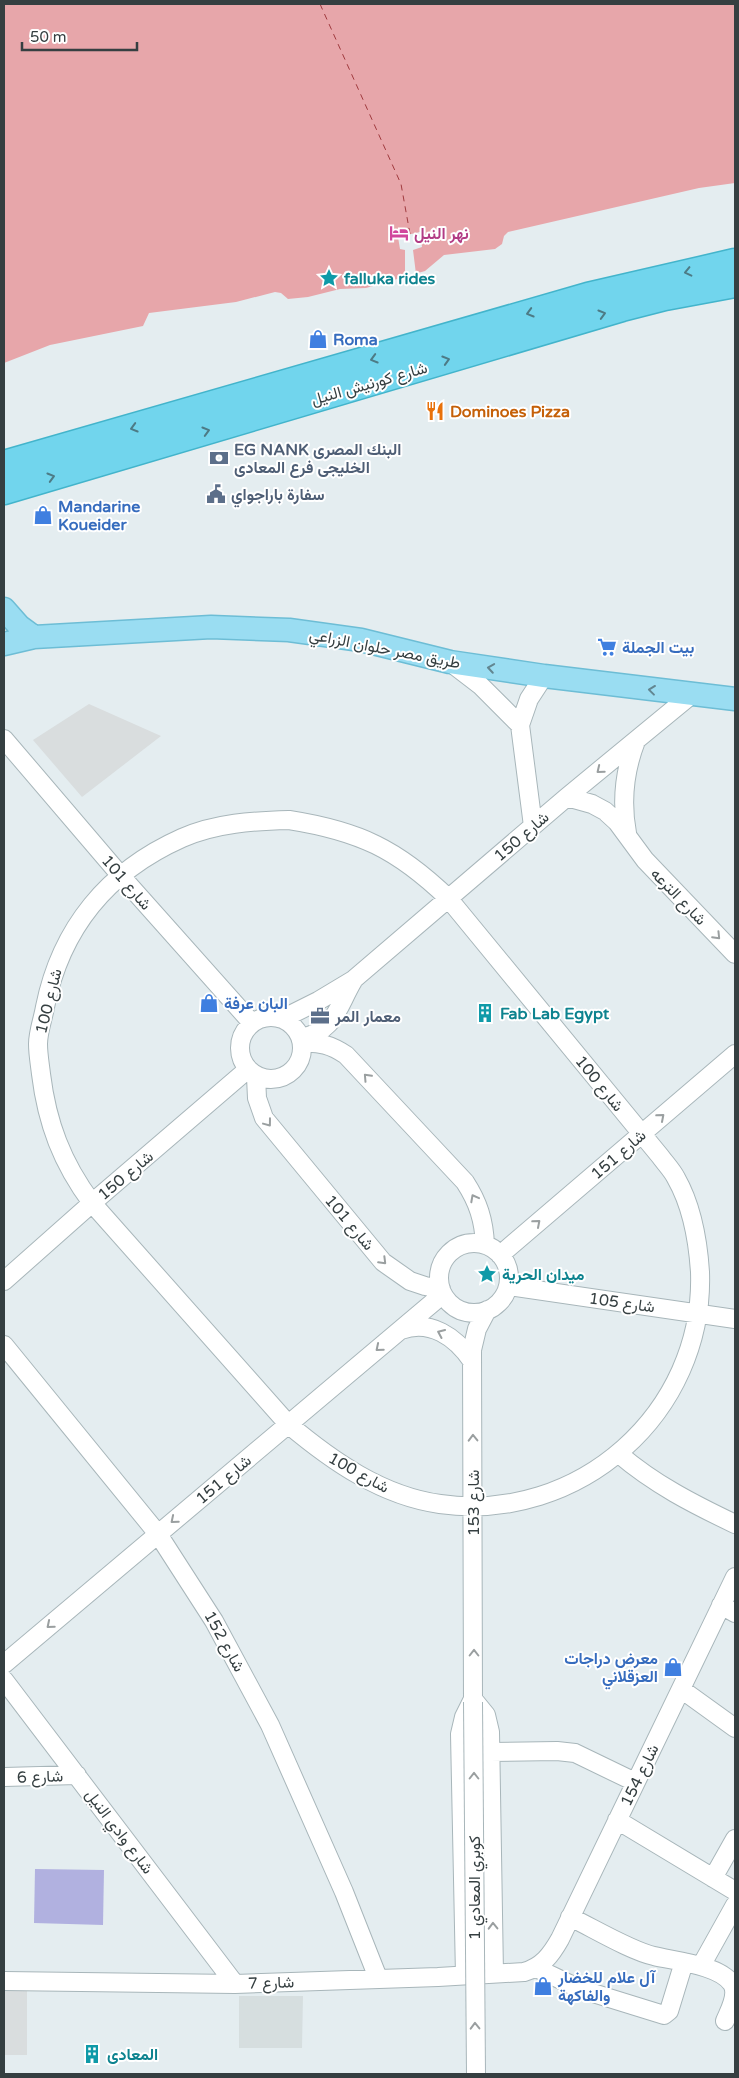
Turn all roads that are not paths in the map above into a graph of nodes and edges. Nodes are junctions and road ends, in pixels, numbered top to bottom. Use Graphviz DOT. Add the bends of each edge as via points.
graph roads {
  1 [pos="735,262"];
  2 [pos="735,284"];
  3 [pos="4,464"];
  4 [pos="4,491"];
  5 [pos="4,609"];
  6 [pos="34,638"];
  7 [pos="4,644"];
  8 [pos="450,662"];
  9 [pos="544,676"];
  10 [pos="691,695"];
  11 [pos="735,699"];
  12 [pos="520,725"];
  13 [pos="4,739"];
  14 [pos="636,741"];
  15 [pos="567,797"];
  16 [pos="533,826"];
  17 [pos="627,834"];
  18 [pos="121,876"];
  19 [pos="448,898"];
  20 [pos="735,954"];
  21 [pos="353,980"];
  22 [pos="282,1019"];
  23 [pos="252,1023"];
  24 [pos="301,1041"];
  25 [pos="735,1054"];
  26 [pos="252,1074"];
  27 [pos="641,1134"];
  28 [pos="92,1203"];
  29 [pos="485,1245"];
  30 [pos="500,1255"];
  31 [pos="4,1281"];
  32 [pos="508,1286"];
  33 [pos="442,1291"];
  34 [pos="487,1310"];
  35 [pos="698,1313"];
  36 [pos="735,1319"];
  37 [pos="400,1331"];
  38 [pos="4,1345"];
  39 [pos="472,1361"];
  40 [pos="288,1424"];
  41 [pos="619,1454"];
  42 [pos="474,1507"];
  43 [pos="735,1524"];
  44 [pos="158,1534"];
  45 [pos="735,1577"];
  46 [pos="728,1609"];
  47 [pos="4,1664"];
  48 [pos="4,1680"];
  49 [pos="681,1689"];
  50 [pos="473,1700"];
  51 [pos="734,1724"];
  52 [pos="490,1752"];
  53 [pos="77,1775"];
  54 [pos="4,1777"];
  55 [pos="635,1782"];
  56 [pos="616,1820"];
  57 [pos="735,1839"];
  58 [pos="713,1878"];
  59 [pos="735,1891"];
  60 [pos="735,1905"];
  61 [pos="570,1917"];
  62 [pos="692,1964"];
  63 [pos="536,1968"];
  64 [pos="494,1974"];
  65 [pos="465,1975"];
  66 [pos="378,1978"];
  67 [pos="4,1981"];
  68 [pos="235,1984"];
  69 [pos="725,2021"];
  70 [pos="476,2074"];
  1 -- 3 [label="highway, شارع كورنيش النيل, one-way" via="588,296"];
  4 -- 2 [label="highway, شارع كورنيش النيل, one-way" via="589,317 665,297"];
  5 -- 6 [label="main road"];
  6 -- 7 [label="main road, طريق مصر حلوان الزراعي"];
  6 -- 8 [label="main road, طريق مصر حلوان الزراعي" via="211,627 289,630 352,639"];
  9 -- 8 [label="main road, طريق مصر حلوان الزراعي, one-way"];
  8 -- 12 [label="street" via="480,685"];
  10 -- 9 [label="main road, طريق مصر حلوان الزراعي, one-way"];
  9 -- 12 [label="street" via="528,699"];
  10 -- 11 [label="main road, طريق مصر حلوان الزراعي"];
  10 -- 14 [label="street, شارع 150"];
  12 -- 16 [label="street"];
  13 -- 18 [label="street, شارع 101"];
  14 -- 15 [label="street, شارع 150, one-way"];
  14 -- 17 [label="street, شارع الترعه" via="624,786"];
  15 -- 16 [label="street, شارع 150"];
  15 -- 17 [label="street, شارع الترعه" via="605,811"];
  16 -- 19 [label="street, شارع 150"];
  17 -- 20 [label="street, شارع الترعه, one-way" via="645,860"];
  18 -- 19 [label="street, شارع 100" via="183,838 253,820 290,820 360,836 422,873"];
  18 -- 23 [label="street, شارع 101"];
  18 -- 28 [label="street, شارع 100" via="90,905 68,937 50,981 38,1043 45,1102 58,1147 74,1179"];
  19 -- 21 [label="street, شارع 150"];
  19 -- 27 [label="street, شارع 100"];
  21 -- 22 [label="street, شارع 150"];
  21 -- 24 [label="street, شارع 150" via="324,1030"];
  22 -- 23 [label="street" via="266,1017"];
  22 -- 24 [label="street" via="293,1026"];
  23 -- 26 [label="street" via="240,1042 240,1057"];
  24 -- 26 [label="street" via="300,1060 289,1074 273,1080"];
  29 -- 24 [label="street, one-way" via="481,1211 465,1182 346,1055 333,1046"];
  27 -- 25 [label="street, شارع 151, one-way"];
  26 -- 28 [label="street, شارع 150"];
  26 -- 33 [label="street, شارع 101, one-way" via="264,1118 383,1262 410,1281"];
  30 -- 27 [label="street, شارع 151, one-way"];
  27 -- 35 [label="street, شارع 100" via="676,1177 687,1203 699,1257"];
  28 -- 31 [label="street, شارع 150"];
  28 -- 40 [label="street, شارع 100"];
  29 -- 30 [label="street"];
  29 -- 33 [label="street" via="463,1245 446,1258 439,1279"];
  30 -- 32 [label="street" via="508,1270"];
  32 -- 34 [label="street" via="500,1301"];
  32 -- 35 [label="street, شارع 105"];
  33 -- 34 [label="street" via="448,1301 462,1311"];
  33 -- 37 [label="street, شارع 151"];
  34 -- 39 [label="street, شارع 153" via="474,1340"];
  35 -- 36 [label="street, شارع 105"];
  35 -- 41 [label="street, شارع 100" via="686,1357 671,1390 639,1435"];
  39 -- 37 [label="street, one-way" via="457,1342 435,1330 411,1327"];
  37 -- 40 [label="street, شارع 151, one-way"];
  38 -- 44 [label="street, شارع 152"];
  42 -- 39 [label="street, شارع 153, one-way"];
  40 -- 42 [label="street, شارع 100" via="315,1446 374,1484 406,1497"];
  40 -- 44 [label="street, شارع 151, one-way"];
  41 -- 42 [label="street, شارع 100" via="566,1487 505,1505"];
  41 -- 43 [label="street" via="671,1492"];
  50 -- 42 [label="street, شارع 153, one-way"];
  44 -- 47 [label="street, شارع 151, one-way"];
  44 -- 66 [label="street, شارع 152" via="214,1621 270,1725"];
  45 -- 46 [label="street, شارع 154"];
  46 -- 49 [label="street, شارع 154"];
  48 -- 53 [label="street, شارع وادي النيل"];
  49 -- 51 [label="street"];
  49 -- 55 [label="street, شارع 154"];
  50 -- 52 [label="street" via="489,1723"];
  50 -- 65 [label="street, شارع 153" via="460,1734"];
  70 -- 50 [label="street, كوبري المعادي 1, one-way, bridge"];
  52 -- 55 [label="street" via="574,1753"];
  64 -- 52 [label="street, one-way"];
  53 -- 54 [label="street, شارع 6"];
  53 -- 68 [label="street, شارع وادي النيل"];
  55 -- 56 [label="street, شارع 154"];
  56 -- 58 [label="street"];
  56 -- 61 [label="street, شارع 154"];
  57 -- 58 [label="street"];
  58 -- 59 [label="street"];
  60 -- 62 [label="street"];
  61 -- 62 [label="street" via="645,1954"];
  61 -- 63 [label="street, شارع 154" via="554,1951"];
  62 -- 63 [label="street" via="669,2011 663,2015 580,1989"];
  62 -- 69 [label="street" via="725,1978 733,1985 735,1995"];
  63 -- 64 [label="street, شارع 7"];
  64 -- 65 [label="street, شارع 7"];
  65 -- 66 [label="street, شارع 7"];
  66 -- 68 [label="street, شارع 7"];
  67 -- 68 [label="street, شارع 7"];
}
